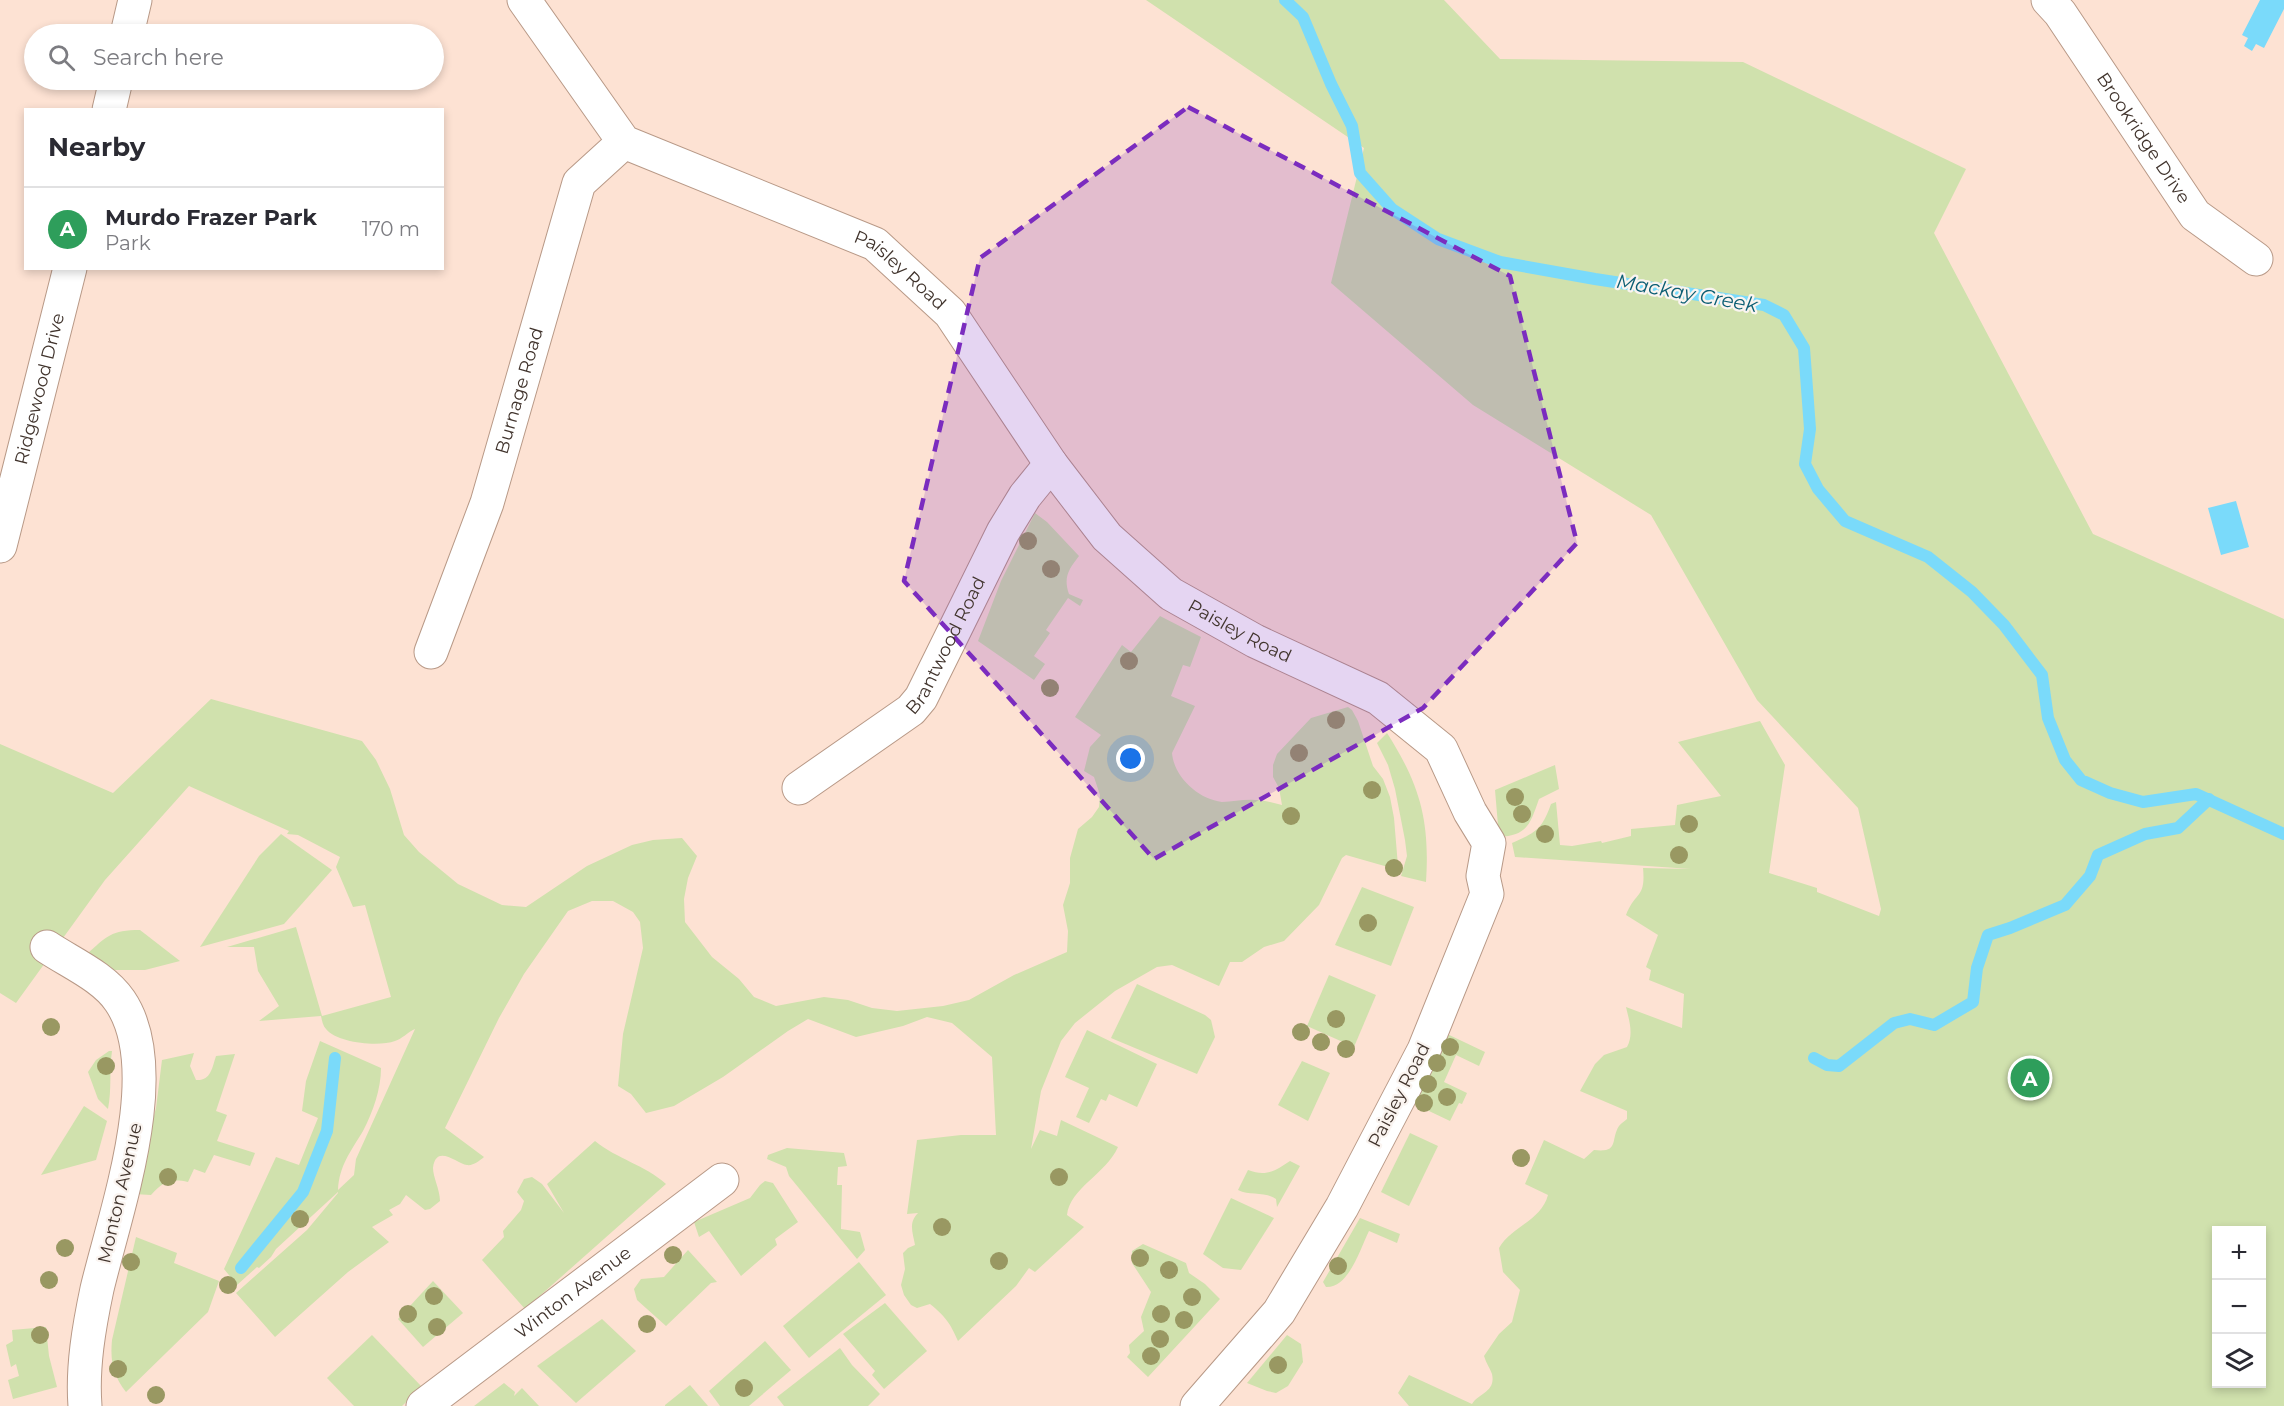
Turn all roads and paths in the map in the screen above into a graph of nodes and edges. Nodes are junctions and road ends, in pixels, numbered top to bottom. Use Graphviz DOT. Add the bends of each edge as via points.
graph roads {
  1 [pos="135,0"];
  2 [pos="524,0"];
  3 [pos="2048,0"];
  4 [pos="129,24"];
  5 [pos="114,90"];
  6 [pos="109,108"];
  7 [pos="624,142"];
  8 [pos="2256,259"];
  9 [pos="69,270"];
  10 [pos="1051,464"];
  11 [pos="4,510"];
  12 [pos="0,546"];
  13 [pos="431,652"];
  14 [pos="799,788"];
  15 [pos="47,947"];
  16 [pos="722,1180"];
  17 [pos="85,1406"];
  18 [pos="423,1406"];
  19 [pos="1197,1406"];
  1 -- 4 [label="street"];
  2 -- 7 [label="street"];
  3 -- 8 [label="street, Brookridge Drive" via="2196,215"];
  5 -- 6 [label="street"];
  7 -- 10 [label="street, Paisley Road" via="875,244 950,313"];
  7 -- 13 [label="street, Burnage Road" via="579,183 488,503"];
  9 -- 11 [label="street, Ridgewood Drive"];
  10 -- 14 [label="street, Brantwood Road" via="1003,532 921,698 910,710"];
  10 -- 19 [label="street, Paisley Road" via="1107,537 1171,594 1255,641 1378,698 1441,749 1489,843 1483,876 1487,894 1424,1050 1342,1207 1279,1312"];
  11 -- 12 [label="street, Ridgewood Drive"];
  15 -- 17 [label="street, Monton Avenue" via="115,994 134,1027 138,1056 136,1130 97,1290 86,1355"];
  16 -- 18 [label="street, Winton Avenue"];
}
